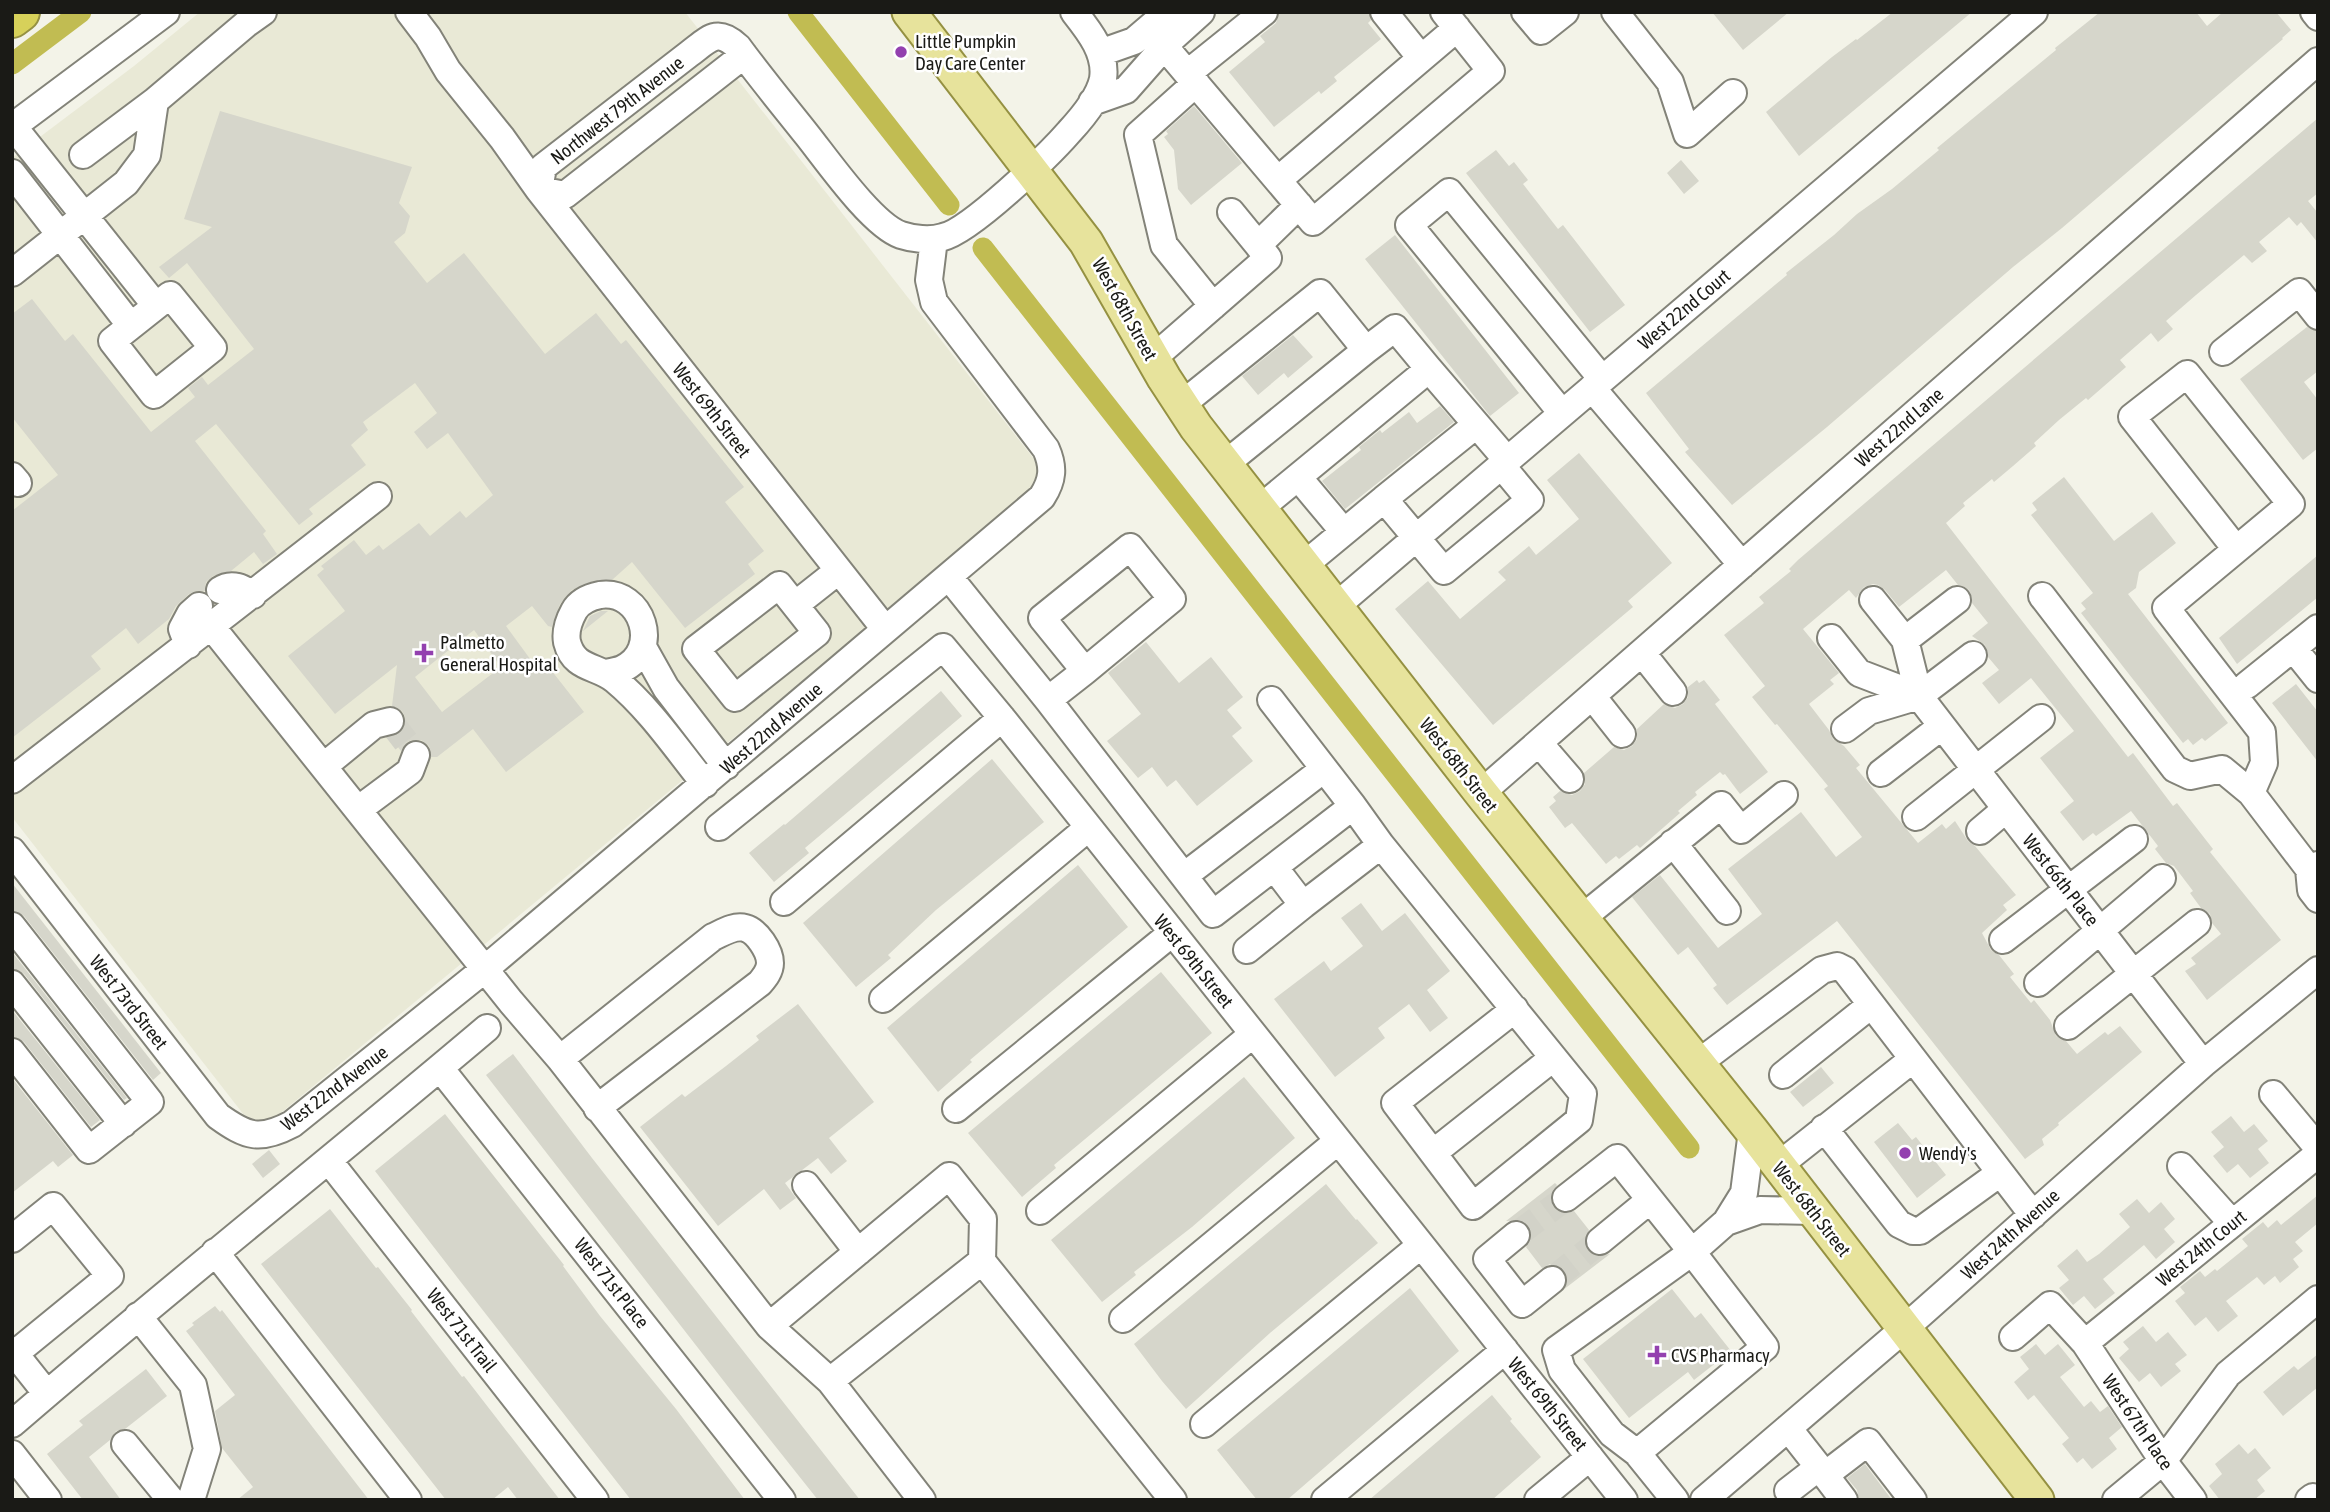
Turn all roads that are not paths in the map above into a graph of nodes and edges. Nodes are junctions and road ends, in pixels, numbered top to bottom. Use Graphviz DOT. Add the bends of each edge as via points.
graph roads {
  1 [pos="20,12"];
  2 [pos="166,12"];
  3 [pos="263,12"];
  4 [pos="409,12"];
  5 [pos="909,12"];
  6 [pos="1074,12"];
  7 [pos="1168,12"];
  8 [pos="1201,12"];
  9 [pos="1264,12"];
  10 [pos="1384,12"];
  11 [pos="1525,12"];
  12 [pos="1565,12"];
  13 [pos="1615,12"];
  14 [pos="2034,12"];
  15 [pos="2314,12"];
  16 [pos="2318,17"];
  17 [pos="12,18"];
  18 [pos="1450,20"];
  19 [pos="1164,46"];
  20 [pos="1100,53"];
  21 [pos="744,55"];
  22 [pos="1421,58"];
  23 [pos="2318,61"];
  24 [pos="1192,78"];
  25 [pos="1733,93"];
  26 [pos="155,101"];
  27 [pos="1092,102"];
  28 [pos="13,126"];
  29 [pos="83,155"];
  30 [pos="1031,169"];
  31 [pos="12,173"];
  32 [pos="1278,180"];
  33 [pos="539,190"];
  34 [pos="1299,205"];
  35 [pos="1231,212"];
  36 [pos="84,216"];
  37 [pos="61,235"];
  38 [pos="934,239"];
  39 [pos="1258,245"];
  40 [pos="12,273"];
  41 [pos="156,306"];
  42 [pos="1213,306"];
  43 [pos="2318,316"];
  44 [pos="131,326"];
  45 [pos="1366,350"];
  46 [pos="2223,352"];
  47 [pos="1153,359"];
  48 [pos="1429,369"];
  49 [pos="1597,383"];
  50 [pos="1181,405"];
  51 [pos="1562,413"];
  52 [pos="1476,425"];
  53 [pos="1504,463"];
  54 [pos="1224,465"];
  55 [pos="1298,477"];
  56 [pos="378,496"];
  57 [pos="1384,499"];
  58 [pos="1259,509"];
  59 [pos="1344,532"];
  60 [pos="1416,537"];
  61 [pos="2236,549"];
  62 [pos="1742,565"];
  63 [pos="1303,566"];
  64 [pos="838,571"];
  65 [pos="949,577"];
  66 [pos="253,595"];
  67 [pos="2042,596"];
  68 [pos="1873,600"];
  69 [pos="1956,600"];
  70 [pos="795,605"];
  71 [pos="210,607"];
  72 [pos="1335,607"];
  73 [pos="2318,628"];
  74 [pos="885,629"];
  75 [pos="1831,638"];
  76 [pos="1905,640"];
  77 [pos="643,647"];
  78 [pos="2293,648"];
  79 [pos="1642,653"];
  80 [pos="1972,655"];
  81 [pos="1085,671"];
  82 [pos="606,673"];
  83 [pos="2318,679"];
  84 [pos="2247,685"];
  85 [pos="1673,692"];
  86 [pos="1592,696"];
  87 [pos="1919,696"];
  88 [pos="1048,700"];
  89 [pos="1271,700"];
  90 [pos="1002,718"];
  91 [pos="2041,718"];
  92 [pos="390,721"];
  93 [pos="1942,726"];
  94 [pos="1845,729"];
  95 [pos="1622,734"];
  96 [pos="1539,743"];
  97 [pos="416,755"];
  98 [pos="324,766"];
  99 [pos="726,766"];
  100 [pos="1324,769"];
  101 [pos="1976,769"];
  102 [pos="1881,773"];
  103 [pos="1570,779"];
  104 [pos="12,780"];
  105 [pos="705,784"];
  106 [pos="1481,793"];
  107 [pos="2251,793"];
  108 [pos="1784,796"];
  109 [pos="1353,806"];
  110 [pos="359,809"];
  111 [pos="2006,809"];
  112 [pos="1916,817"];
  113 [pos="719,827"];
  114 [pos="1088,828"];
  115 [pos="1980,831"];
  116 [pos="2133,839"];
  117 [pos="1673,843"];
  118 [pos="1381,845"];
  119 [pos="12,851"];
  120 [pos="1274,867"];
  121 [pos="2314,867"];
  122 [pos="1184,876"];
  123 [pos="2162,878"];
  124 [pos="2068,890"];
  125 [pos="2318,900"];
  126 [pos="784,902"];
  127 [pos="1303,905"];
  128 [pos="1727,911"];
  129 [pos="1581,918"];
  130 [pos="2197,923"];
  131 [pos="12,926"];
  132 [pos="2100,930"];
  133 [pos="1172,933"];
  134 [pos="2003,940"];
  135 [pos="1247,950"];
  136 [pos="485,969"];
  137 [pos="2318,970"];
  138 [pos="2133,974"];
  139 [pos="2038,983"];
  140 [pos="12,984"];
  141 [pos="883,999"];
  142 [pos="1871,1005"];
  143 [pos="1515,1009"];
  144 [pos="2068,1026"];
  145 [pos="487,1028"];
  146 [pos="1253,1034"];
  147 [pos="12,1052"];
  148 [pos="1553,1058"];
  149 [pos="560,1059"];
  150 [pos="1913,1059"];
  151 [pos="1697,1064"];
  152 [pos="2203,1064"];
  153 [pos="440,1068"];
  154 [pos="1783,1075"];
  155 [pos="2273,1094"];
  156 [pos="597,1108"];
  157 [pos="956,1110"];
  158 [pos="122,1124"];
  159 [pos="1824,1128"];
  160 [pos="1752,1131"];
  161 [pos="259,1135"];
  162 [pos="1338,1141"];
  163 [pos="2318,1148"];
  164 [pos="1433,1153"];
  165 [pos="2318,1154"];
  166 [pos="329,1160"];
  167 [pos="1779,1165"];
  168 [pos="2181,1166"];
  169 [pos="2000,1173"];
  170 [pos="806,1185"];
  171 [pos="1566,1198"];
  172 [pos="1650,1200"];
  173 [pos="1040,1211"];
  174 [pos="1813,1211"];
  175 [pos="2033,1215"];
  176 [pos="1726,1222"];
  177 [pos="2232,1223"];
  178 [pos="1516,1235"];
  179 [pos="12,1240"];
  180 [pos="1600,1241"];
  181 [pos="1421,1245"];
  182 [pos="215,1252"];
  183 [pos="859,1252"];
  184 [pos="1692,1252"];
  185 [pos="982,1261"];
  186 [pos="1552,1280"];
  187 [pos="2318,1299"];
  188 [pos="138,1317"];
  189 [pos="1123,1319"];
  190 [pos="769,1326"];
  191 [pos="1905,1328"];
  192 [pos="2013,1337"];
  193 [pos="2085,1343"];
  194 [pos="1505,1350"];
  195 [pos="13,1353"];
  196 [pos="830,1381"];
  197 [pos="47,1394"];
  198 [pos="12,1424"];
  199 [pos="1204,1424"];
  200 [pos="1788,1428"];
  201 [pos="125,1444"];
  202 [pos="1637,1452"];
  203 [pos="12,1454"];
  204 [pos="1590,1457"];
  205 [pos="2163,1461"];
  206 [pos="1822,1471"];
  207 [pos="1788,1491"];
  208 [pos="2031,1498"];
  209 [pos="47,1499"];
  210 [pos="1842,1499"];
  211 [pos="171,1500"];
  212 [pos="191,1500"];
  213 [pos="408,1500"];
  214 [pos="595,1500"];
  215 [pos="782,1500"];
  216 [pos="922,1500"];
  217 [pos="1173,1500"];
  218 [pos="1325,1500"];
  219 [pos="1538,1500"];
  220 [pos="1624,1500"];
  221 [pos="1675,1500"];
  222 [pos="1704,1500"];
  223 [pos="1913,1500"];
  224 [pos="2116,1500"];
  225 [pos="2193,1500"];
  1 -- 17 [label="highway"];
  2 -- 28 [label="street"];
  3 -- 26 [label="street"];
  4 -- 33 [label="street, West 69th Street" via="447,71"];
  5 -- 30 [label="main road, West 68th Street"];
  6 -- 20 [label="street"];
  7 -- 20 [label="street" via="1133,41"];
  8 -- 19 [label="street"];
  9 -- 24 [label="street"];
  10 -- 22 [label="street"];
  11 -- 12 [label="street" via="1541,32"];
  13 -- 25 [label="street" via="1670,82 1687,134"];
  14 -- 49 [label="street, West 22nd Court"];
  15 -- 16 [label="street"];
  18 -- 22 [label="street"];
  18 -- 34 [label="street" via="1491,71 1313,222"];
  19 -- 24 [label="street"];
  19 -- 27 [label="street" via="1126,90"];
  20 -- 27 [label="street" via="1102,78"];
  21 -- 33 [label="street, Northwest 79th Avenue" via="565,195"];
  21 -- 33 [label="street, Northwest 79th Avenue" via="725,37 712,37 543,167"];
  21 -- 38 [label="street, Northwest 79th Avenue" via="878,220 902,235"];
  22 -- 32 [label="street"];
  23 -- 62 [label="street, West 22nd Lane"];
  24 -- 32 [label="street"];
  24 -- 42 [label="street" via="1138,135 1164,246"];
  26 -- 29 [label="street"];
  26 -- 36 [label="street" via="147,155 126,183"];
  27 -- 30 [label="street"];
  28 -- 36 [label="street"];
  30 -- 38 [label="street" via="984,212 950,235"];
  30 -- 47 [label="main road, West 68th Street" via="1100,263"];
  31 -- 37 [label="street"];
  32 -- 34 [label="street"];
  33 -- 64 [label="street, West 69th Street"];
  34 -- 39 [label="street"];
  35 -- 39 [label="street"];
  36 -- 37 [label="street"];
  36 -- 41 [label="street"];
  37 -- 40 [label="street"];
  37 -- 44 [label="street"];
  38 -- 65 [label="street, West 22nd Avenue" via="929,280 934,302 1039,438 1053,469 1042,497"];
  39 -- 42 [label="street" via="1268,258"];
  41 -- 44 [label="street"];
  41 -- 44 [label="street" via="170,295 213,348 154,395 112,341"];
  42 -- 47 [label="street"];
  43 -- 46 [label="street" via="2299,292"];
  45 -- 48 [label="street" via="1395,328"];
  45 -- 50 [label="street" via="1320,293"];
  45 -- 54 [label="street"];
  47 -- 50 [label="main road, West 68th Street"];
  48 -- 52 [label="street"];
  48 -- 55 [label="street"];
  49 -- 51 [label="street, West 22nd Court"];
  49 -- 51 [label="street" via="1449,192 1409,225"];
  49 -- 62 [label="street"];
  50 -- 54 [label="main road, West 68th Street"];
  51 -- 53 [label="street, West 22nd Court"];
  52 -- 53 [label="street"];
  52 -- 57 [label="street"];
  53 -- 60 [label="street, West 22nd Court"];
  53 -- 60 [label="street" via="1530,500 1444,571"];
  54 -- 58 [label="main road, West 68th Street"];
  55 -- 58 [label="street"];
  55 -- 59 [label="street"];
  56 -- 66 [label="street"];
  57 -- 59 [label="street"];
  57 -- 60 [label="street"];
  58 -- 63 [label="main road, West 68th Street"];
  59 -- 63 [label="street"];
  60 -- 72 [label="street, West 22nd Court"];
  61 -- 61 [label="street" via="2291,504 2187,374 2132,417"];
  61 -- 107 [label="street" via="2166,608 2262,732 2263,763"];
  62 -- 79 [label="street, West 22nd Lane"];
  63 -- 72 [label="main road, West 68th Street"];
  64 -- 70 [label="street"];
  64 -- 74 [label="street, West 69th Street"];
  65 -- 74 [label="street, West 22nd Avenue"];
  65 -- 88 [label="street"];
  66 -- 71 [label="street"];
  66 -- 71 [label="street" via="242,587 226,586"];
  67 -- 107 [label="street" via="2175,769 2190,776 2222,769"];
  68 -- 76 [label="street"];
  69 -- 76 [label="street"];
  70 -- 70 [label="street" via="817,633 736,698 696,649 779,584"];
  71 -- 98 [label="street"];
  71 -- 104 [label="street" via="188,645"];
  72 -- 106 [label="main road, West 68th Street"];
  73 -- 78 [label="street"];
  74 -- 99 [label="street, West 22nd Avenue"];
  75 -- 87 [label="street" via="1859,674"];
  76 -- 87 [label="street"];
  77 -- 82 [label="street" via="628,665"];
  77 -- 82 [label="street" via="645,629 639,612 626,600 609,594 591,597 576,607 568,623 567,641 575,657"];
  77 -- 99 [label="street" via="666,688"];
  78 -- 83 [label="street"];
  78 -- 84 [label="street"];
  79 -- 85 [label="street"];
  79 -- 86 [label="street, West 22nd Lane"];
  80 -- 87 [label="street"];
  81 -- 81 [label="street" via="1042,618 1130,547 1172,599"];
  81 -- 88 [label="street"];
  82 -- 105 [label="street" via="636,698"];
  86 -- 95 [label="street"];
  86 -- 96 [label="street, West 22nd Lane"];
  87 -- 93 [label="street, West 66th Place"];
  87 -- 94 [label="street" via="1869,711"];
  88 -- 122 [label="street"];
  89 -- 100 [label="street"];
  90 -- 113 [label="street, West 69th Street" via="943,647"];
  90 -- 114 [label="street, West 69th Street"];
  90 -- 126 [label="street"];
  91 -- 101 [label="street"];
  92 -- 98 [label="street" via="374,725"];
  93 -- 101 [label="street, West 66th Place"];
  93 -- 102 [label="street"];
  96 -- 103 [label="street"];
  96 -- 106 [label="street, West 22nd Lane"];
  97 -- 110 [label="street" via="410,771"];
  98 -- 110 [label="street"];
  99 -- 105 [label="street, West 22nd Avenue"];
  100 -- 109 [label="street"];
  100 -- 122 [label="street"];
  101 -- 111 [label="street, West 66th Place"];
  101 -- 112 [label="street"];
  105 -- 136 [label="street, West 22nd Avenue"];
  106 -- 129 [label="main road, West 68th Street"];
  107 -- 121 [label="street"];
  108 -- 117 [label="street" via="1741,830 1721,805"];
  109 -- 118 [label="street"];
  109 -- 120 [label="street"];
  110 -- 136 [label="street"];
  111 -- 115 [label="street"];
  111 -- 124 [label="street, West 66th Place"];
  114 -- 133 [label="street, West 69th Street"];
  114 -- 141 [label="street"];
  116 -- 124 [label="street"];
  117 -- 128 [label="street"];
  117 -- 129 [label="street"];
  118 -- 127 [label="street"];
  118 -- 143 [label="street"];
  119 -- 161 [label="street, West 73rd Street" via="218,1116 238,1130"];
  120 -- 122 [label="street" via="1213,914"];
  120 -- 127 [label="street"];
  121 -- 125 [label="street" via="2311,890"];
  123 -- 132 [label="street"];
  124 -- 132 [label="street, West 66th Place"];
  124 -- 134 [label="street"];
  127 -- 135 [label="street"];
  129 -- 151 [label="main road, West 68th Street"];
  130 -- 138 [label="street"];
  131 -- 158 [label="street" via="150,1102"];
  132 -- 138 [label="street, West 66th Place"];
  132 -- 139 [label="street"];
  133 -- 146 [label="street, West 69th Street"];
  133 -- 157 [label="street"];
  136 -- 149 [label="street"];
  136 -- 161 [label="street, West 22nd Avenue" via="292,1124"];
  137 -- 152 [label="street, West 24th Avenue"];
  138 -- 144 [label="street"];
  138 -- 152 [label="street, West 66th Place"];
  140 -- 158 [label="street"];
  142 -- 150 [label="street"];
  142 -- 151 [label="street" via="1845,970 1830,966"];
  142 -- 154 [label="street"];
  143 -- 148 [label="street"];
  143 -- 164 [label="street" via="1395,1103"];
  145 -- 153 [label="street"];
  146 -- 162 [label="street, West 69th Street"];
  146 -- 173 [label="street"];
  147 -- 158 [label="street" via="89,1150"];
  148 -- 164 [label="street"];
  148 -- 164 [label="street" via="1583,1094 1579,1120 1473,1206"];
  149 -- 156 [label="street"];
  149 -- 156 [label="street" via="713,937 745,928 757,936 768,951 770,964 760,983"];
  150 -- 159 [label="street"];
  150 -- 169 [label="street"];
  151 -- 160 [label="main road, West 68th Street"];
  152 -- 175 [label="street, West 24th Avenue"];
  153 -- 166 [label="street"];
  153 -- 215 [label="street, West 71st Place"];
  155 -- 163 [label="street"];
  156 -- 190 [label="street"];
  159 -- 167 [label="street"];
  159 -- 169 [label="street" via="1899,1224 1913,1231 1920,1231"];
  160 -- 167 [label="main road, West 68th Street"];
  160 -- 176 [label="street" via="1744,1193"];
  162 -- 181 [label="street, West 69th Street"];
  162 -- 189 [label="street"];
  165 -- 177 [label="street, West 24th Court"];
  166 -- 182 [label="street"];
  166 -- 214 [label="street, West 71st Trail"];
  167 -- 174 [label="main road, West 68th Street"];
  168 -- 177 [label="street"];
  169 -- 175 [label="street"];
  170 -- 183 [label="street"];
  171 -- 172 [label="street" via="1617,1158"];
  172 -- 180 [label="street"];
  172 -- 184 [label="street"];
  174 -- 176 [label="street" via="1760,1210"];
  174 -- 191 [label="main road, West 68th Street"];
  175 -- 191 [label="street, West 24th Avenue"];
  176 -- 184 [label="street"];
  177 -- 193 [label="street, West 24th Court"];
  178 -- 186 [label="street" via="1488,1259 1522,1304"];
  179 -- 195 [label="street" via="53,1206 110,1276"];
  181 -- 194 [label="street, West 69th Street"];
  181 -- 199 [label="street"];
  182 -- 188 [label="street"];
  182 -- 213 [label="street"];
  183 -- 185 [label="street" via="949,1176 983,1219"];
  183 -- 190 [label="street"];
  184 -- 202 [label="street" via="1765,1347"];
  184 -- 202 [label="street" via="1556,1350 1562,1370 1612,1434"];
  185 -- 196 [label="street"];
  185 -- 217 [label="street"];
  187 -- 205 [label="street" via="2228,1374"];
  188 -- 197 [label="street"];
  188 -- 212 [label="street" via="193,1385 207,1449"];
  190 -- 196 [label="street"];
  191 -- 200 [label="street, West 24th Avenue"];
  191 -- 208 [label="main road, West 68th Street"];
  192 -- 193 [label="street, West 67th Place" via="2050,1305"];
  193 -- 205 [label="street, West 67th Place"];
  194 -- 204 [label="street, West 69th Street"];
  194 -- 218 [label="street"];
  195 -- 197 [label="street"];
  196 -- 216 [label="street"];
  197 -- 198 [label="street"];
  200 -- 206 [label="street"];
  200 -- 222 [label="street, West 24th Avenue"];
  201 -- 211 [label="street"];
  202 -- 221 [label="street"];
  203 -- 209 [label="street"];
  204 -- 219 [label="street"];
  204 -- 220 [label="street, West 69th Street"];
  205 -- 224 [label="street"];
  205 -- 225 [label="street, West 67th Place"];
  206 -- 207 [label="street"];
  206 -- 210 [label="street"];
  206 -- 223 [label="street" via="1868,1442"];
}
